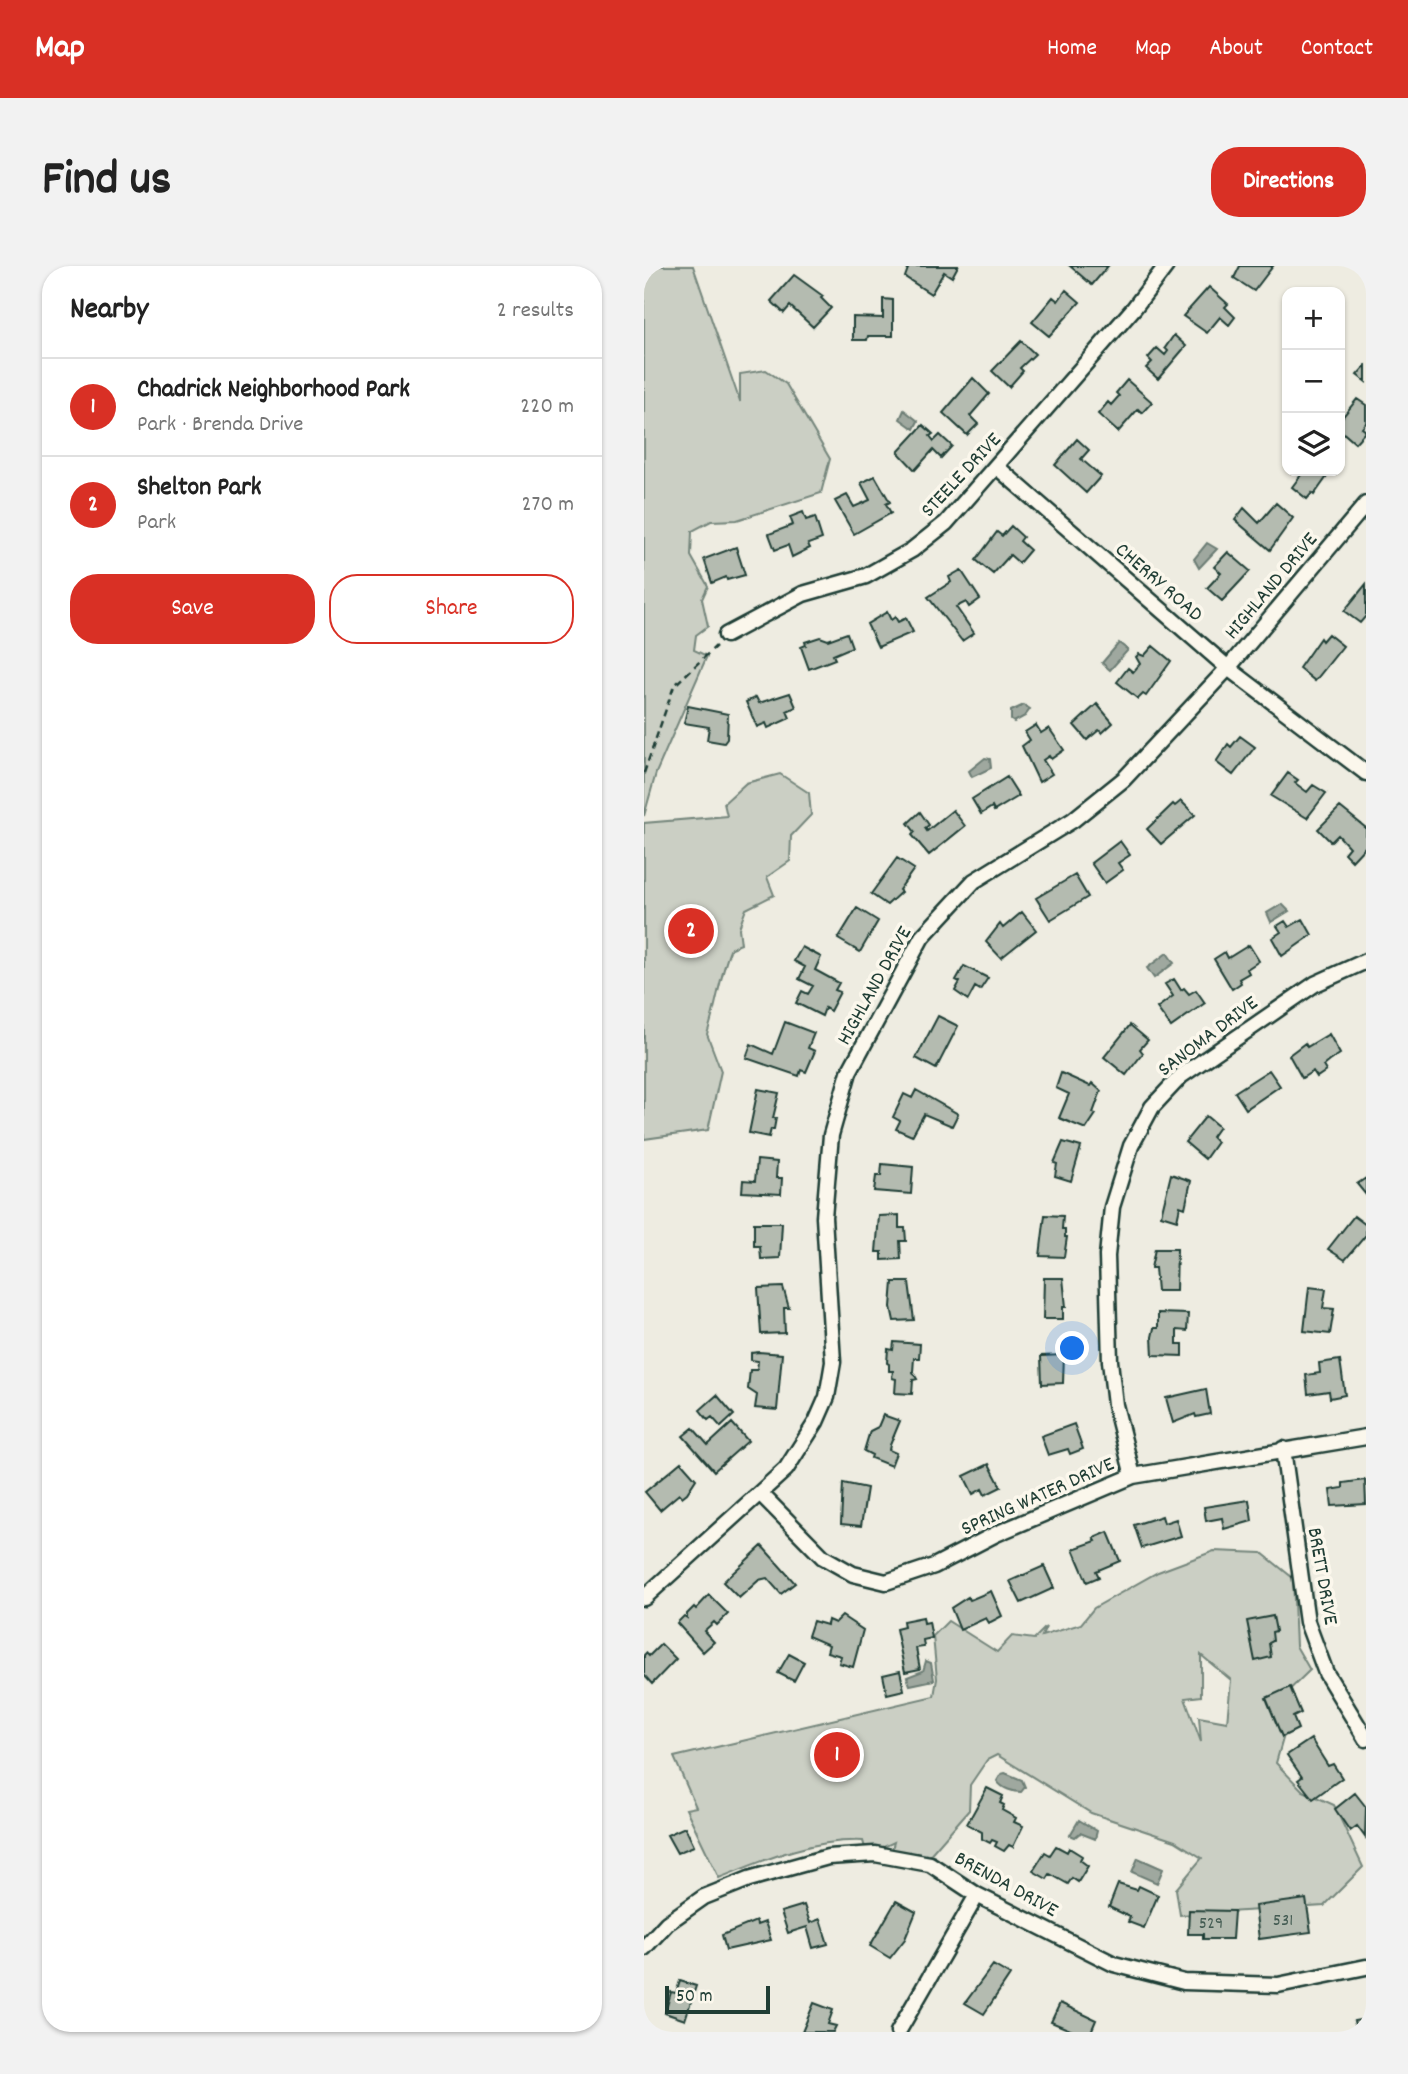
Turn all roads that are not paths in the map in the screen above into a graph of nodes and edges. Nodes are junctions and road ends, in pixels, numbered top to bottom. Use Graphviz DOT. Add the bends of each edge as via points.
graph roads {
  1 [pos="1166,266"];
  2 [pos="997,467"];
  3 [pos="1366,503"];
  4 [pos="726,635"];
  5 [pos="1228,667"];
  6 [pos="1366,773"];
  7 [pos="1366,961"];
  8 [pos="1366,1437"];
  9 [pos="1283,1449"];
  10 [pos="1133,1476"];
  11 [pos="760,1493"];
  12 [pos="644,1598"];
  13 [pos="1364,1732"];
  14 [pos="977,1895"];
  15 [pos="644,1948"];
  16 [pos="1366,1967"];
  17 [pos="898,2032"];
  1 -- 2 [label="street, STEELE DRIVE"];
  2 -- 4 [label="street, STEELE DRIVE" via="946,523 912,550 866,576 803,594"];
  2 -- 5 [label="street, CHERRY ROAD"];
  3 -- 5 [label="street, HIGHLAND DRIVE"];
  5 -- 6 [label="street, CHERRY ROAD"];
  5 -- 11 [label="street, HIGHLAND DRIVE" via="1124,779 1073,820 974,881 922,937 849,1072 831,1135 824,1217 832,1362 827,1397 786,1469"];
  7 -- 10 [label="street, SANOMA DRIVE" via="1315,984 1181,1076 1152,1107 1131,1146 1112,1207 1107,1256 1115,1405"];
  8 -- 9 [label="street, SPRING WATER DRIVE"];
  9 -- 10 [label="street, SPRING WATER DRIVE"];
  9 -- 13 [label="street, BRETT DRIVE" via="1307,1622 1326,1673"];
  10 -- 11 [label="street, SPRING WATER DRIVE" via="996,1534 934,1566 886,1582 853,1574 822,1557"];
  11 -- 12 [label="street, HIGHLAND DRIVE"];
  14 -- 15 [label="street, BRENDA DRIVE" via="929,1864 875,1854 828,1857 704,1897 667,1923"];
  14 -- 16 [label="street, BRENDA DRIVE" via="1114,1964 1184,1982 1278,1986"];
  14 -- 17 [label="street"];
}
